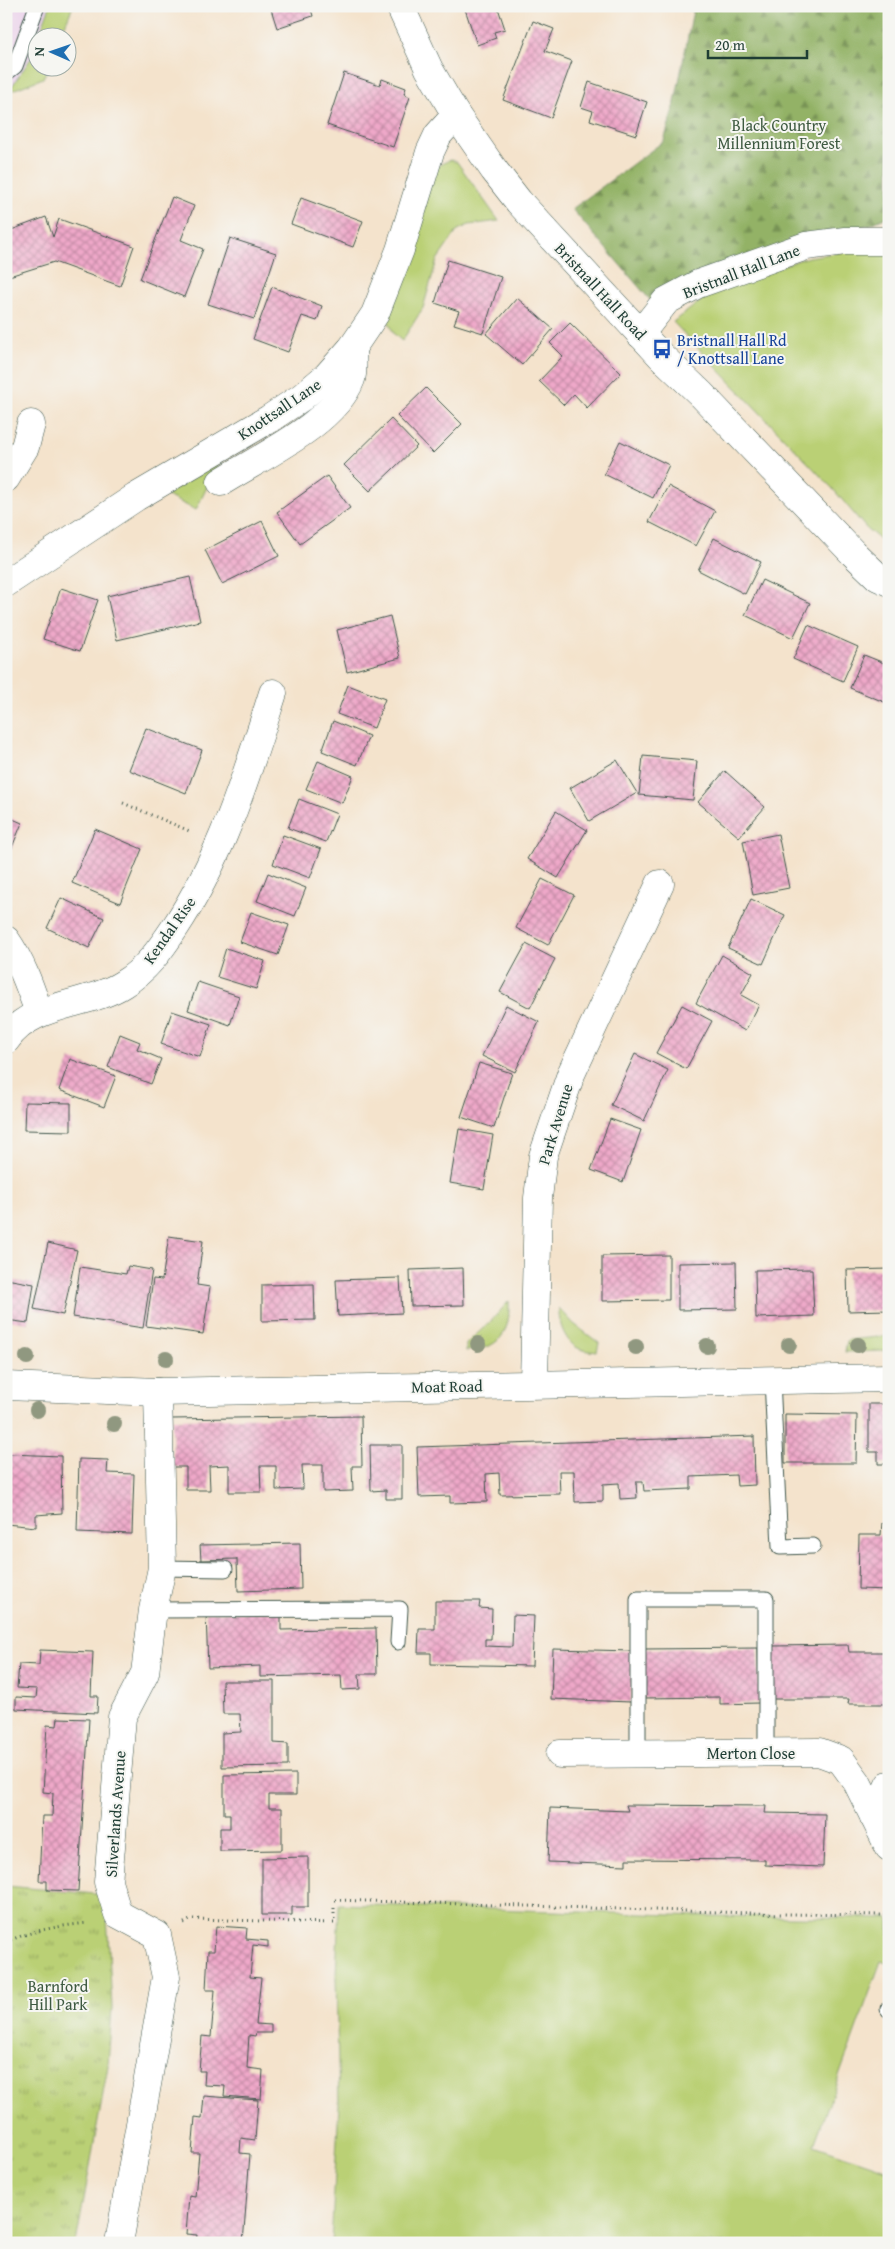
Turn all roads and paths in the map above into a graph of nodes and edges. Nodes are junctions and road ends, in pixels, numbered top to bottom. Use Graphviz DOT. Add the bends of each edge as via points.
graph roads {
  1 [pos="37,6"];
  2 [pos="400,6"];
  3 [pos="6,73"];
  4 [pos="456,115"];
  5 [pos="889,228"];
  6 [pos="859,240"];
  7 [pos="889,241"];
  8 [pos="640,334"];
  9 [pos="352,348"];
  10 [pos="293,403"];
  11 [pos="31,424"];
  12 [pos="309,428"];
  13 [pos="235,439"];
  14 [pos="248,465"];
  15 [pos="6,478"];
  16 [pos="221,482"];
  17 [pos="889,582"];
  18 [pos="6,584"];
  19 [pos="273,693"];
  20 [pos="123,803"];
  21 [pos="220,844"];
  22 [pos="660,884"];
  23 [pos="6,940"];
  24 [pos="39,1014"];
  25 [pos="6,1040"];
  26 [pos="889,1378"];
  27 [pos="772,1379"];
  28 [pos="534,1384"];
  29 [pos="6,1386"];
  30 [pos="158,1392"];
  31 [pos="813,1546"];
  32 [pos="162,1568"];
  33 [pos="225,1569"];
  34 [pos="153,1610"];
  35 [pos="398,1642"];
  36 [pos="766,1752"];
  37 [pos="638,1753"];
  38 [pos="560,1754"];
  39 [pos="889,1785"];
  40 [pos="874,1817"];
  41 [pos="889,1847"];
  42 [pos="889,1915"];
  43 [pos="96,1921"];
  44 [pos="157,1935"];
  45 [pos="6,1942"];
  46 [pos="119,2243"];
  1 -- 3 [label="lane" via="15,66"];
  2 -- 4 [label="street, Bristnall Hall Road" via="429,69"];
  4 -- 8 [label="street, Bristnall Hall Road" via="519,202"];
  4 -- 9 [label="street, Knottsall Lane" via="438,135 430,152 400,250 375,314"];
  5 -- 6 [label="lane, Bristnall Hall Lane"];
  6 -- 7 [label="street, Bristnall Hall Lane"];
  6 -- 8 [label="street, Bristnall Hall Lane" via="806,246 698,284 666,301"];
  8 -- 17 [label="street, Bristnall Hall Road" via="853,553 878,577"];
  9 -- 10 [label="street, Knottsall Lane" via="327,376"];
  9 -- 12 [label="street" via="351,379 336,402"];
  10 -- 12 [label="street"];
  10 -- 13 [label="street, Knottsall Lane"];
  11 -- 15 [label="street" via="25,447"];
  12 -- 14 [label="street"];
  13 -- 14 [label="street"];
  13 -- 18 [label="street, Knottsall Lane" via="136,497"];
  14 -- 16 [label="street"];
  19 -- 21 [label="street, Kendal Rise"];
  20 -- 21 [label="path"];
  21 -- 24 [label="street, Kendal Rise" via="189,906 152,961 123,984 99,996"];
  22 -- 28 [label="street, Park Avenue" via="571,1074 543,1156 538,1198"];
  23 -- 24 [label="street" via="18,957"];
  24 -- 25 [label="street, Kendal Rise" via="23,1022"];
  26 -- 27 [label="street, Moat Road"];
  27 -- 28 [label="street, Moat Road"];
  27 -- 31 [label="lane" via="780,1547"];
  28 -- 30 [label="street, Moat Road"];
  29 -- 30 [label="street, Moat Road"];
  30 -- 32 [label="street, Silverlands Avenue"];
  32 -- 33 [label="lane"];
  32 -- 34 [label="street, Silverlands Avenue"];
  34 -- 35 [label="lane" via="400,1609"];
  34 -- 44 [label="street, Silverlands Avenue" via="145,1673 122,1717 108,1882 118,1914"];
  36 -- 37 [label="street, Merton Close"];
  36 -- 37 [label="lane" via="766,1599 638,1598"];
  36 -- 40 [label="street, Merton Close" via="819,1752 842,1760"];
  37 -- 38 [label="street, Merton Close"];
  39 -- 40 [label="street"];
  40 -- 41 [label="street, Merton Close"];
  42 -- 44 [label="path" via="334,1900 334,1923 192,1919"];
  43 -- 45 [label="path" via="56,1926"];
  44 -- 46 [label="street" via="166,1977"];
}
